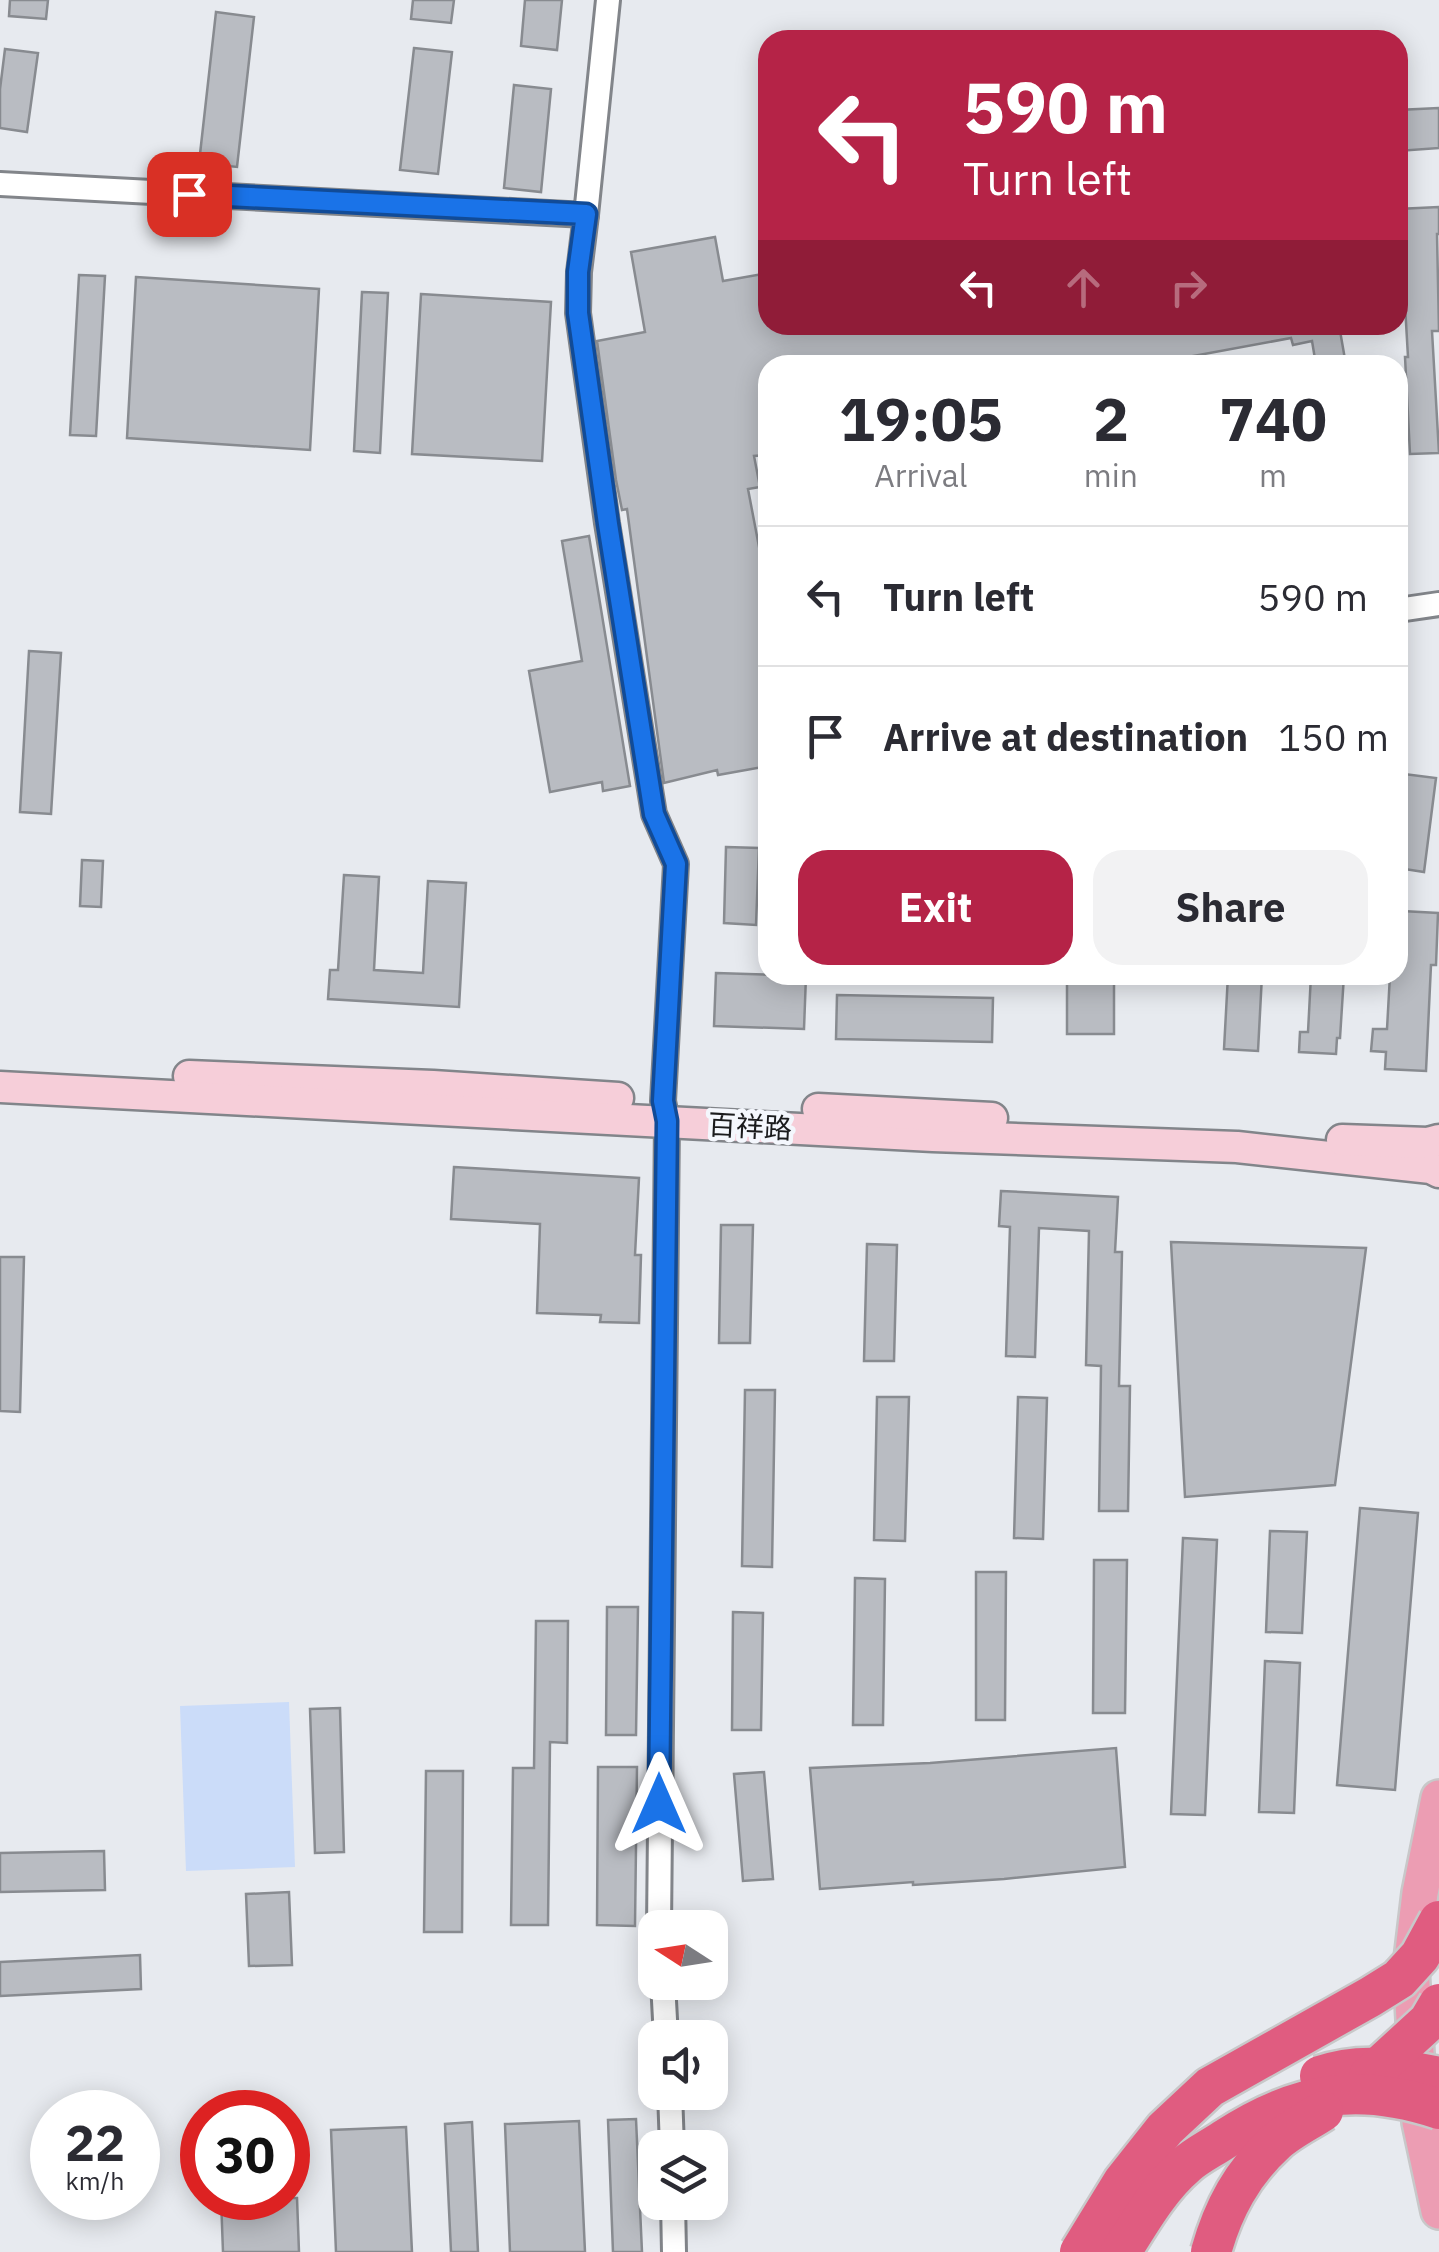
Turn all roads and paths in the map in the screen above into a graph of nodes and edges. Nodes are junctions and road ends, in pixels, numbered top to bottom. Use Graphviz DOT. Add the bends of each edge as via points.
graph roads {
  1 [pos="608,0"];
  2 [pos="0,184"];
  3 [pos="586,214"];
  4 [pos="1439,604"];
  5 [pos="1408,609"];
  6 [pos="0,1068"];
  7 [pos="0,1087"];
  8 [pos="665,1111"];
  9 [pos="1439,1140"];
  10 [pos="1439,1172"];
  11 [pos="1439,1798"];
  12 [pos="659,1910"];
  13 [pos="1439,1921"];
  14 [pos="1439,2004"];
  15 [pos="1439,2077"];
  16 [pos="1439,2109"];
  17 [pos="1439,2211"];
  18 [pos="673,2220"];
  19 [pos="674,2252"];
  20 [pos="1080,2252"];
  21 [pos="1121,2252"];
  22 [pos="1152,2252"];
  23 [pos="1211,2252"];
  1 -- 3 [label="street"];
  2 -- 3 [label="street"];
  3 -- 8 [label="street" via="578,313 654,814 676,864"];
  4 -- 5 [label="street"];
  6 -- 8 [label="street, 百祥路" via="433,1086"];
  7 -- 8 [label="street, 百祥路"];
  8 -- 9 [label="street, 百祥路" via="939,1114 1233,1135"];
  8 -- 10 [label="street, 百祥路" via="933,1136 1237,1147"];
  8 -- 12 [label="street"];
  11 -- 17 [label="main road" via="1411,1968 1420,2122"];
  13 -- 20 [label="highway, bridge" via="1399,1978 1210,2086 1164,2129"];
  14 -- 23 [label="highway, bridge" via="1385,2063 1277,2141 1239,2183"];
  15 -- 22 [label="highway, bridge" via="1399,2068 1340,2069 1276,2098 1220,2140 1174,2202"];
  16 -- 21 [label="highway, bridge" via="1337,2093 1255,2120 1185,2165"];
  18 -- 19 [label="street"];
}
